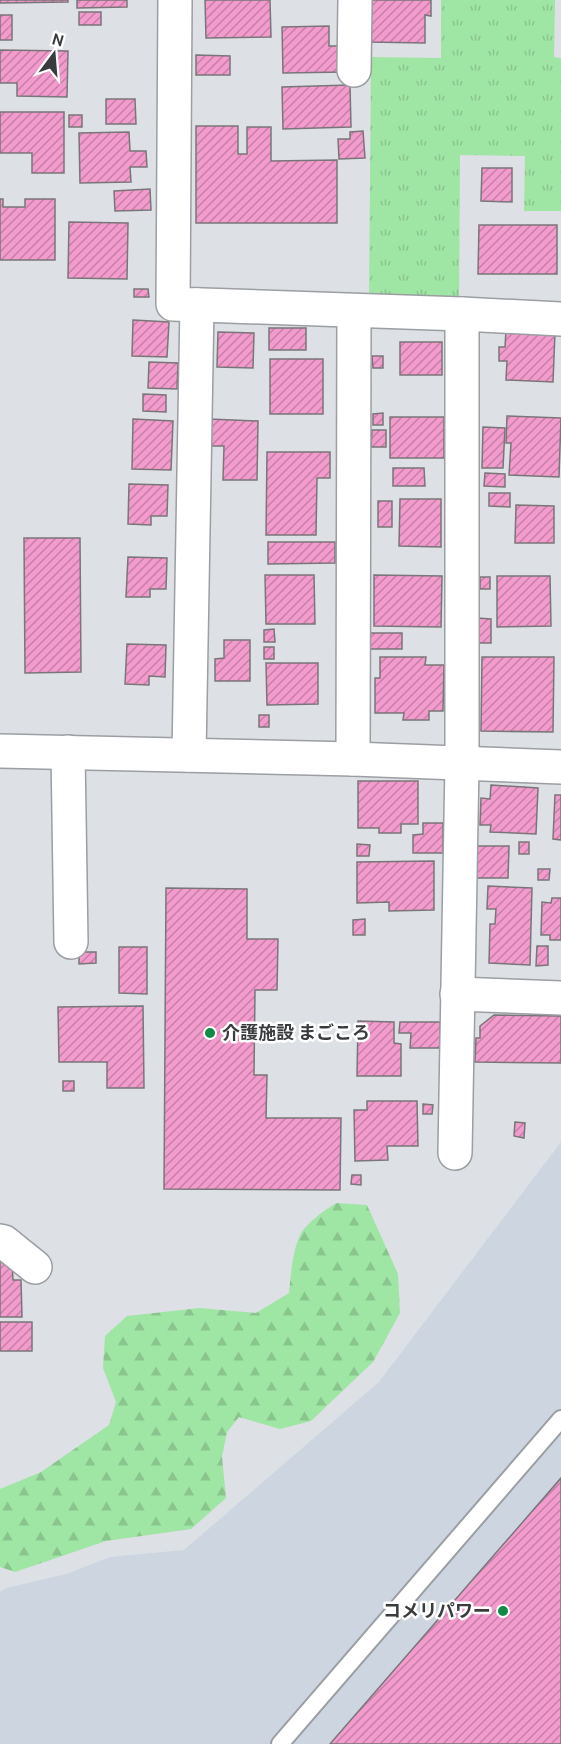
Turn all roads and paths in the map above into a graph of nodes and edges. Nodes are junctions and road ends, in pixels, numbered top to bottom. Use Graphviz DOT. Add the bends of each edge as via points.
graph roads {
  1 [pos="175,0"];
  2 [pos="355,0"];
  3 [pos="354,70"];
  4 [pos="197,305"];
  5 [pos="354,311"];
  6 [pos="462,314"];
  7 [pos="561,319"];
  8 [pos="0,751"];
  9 [pos="68,752"];
  10 [pos="189,755"];
  11 [pos="353,759"];
  12 [pos="462,763"];
  13 [pos="561,767"];
  14 [pos="71,942"];
  15 [pos="457,994"];
  16 [pos="561,998"];
  17 [pos="455,1153"];
  18 [pos="0,1241"];
  19 [pos="35,1267"];
  20 [pos="561,1419"];
  21 [pos="280,1744"];
  1 -- 4 [label="street" via="173,304"];
  2 -- 3 [label="street"];
  4 -- 5 [label="street"];
  4 -- 10 [label="street"];
  5 -- 6 [label="street"];
  5 -- 11 [label="street"];
  6 -- 7 [label="street"];
  6 -- 12 [label="street"];
  8 -- 9 [label="street"];
  9 -- 10 [label="street"];
  9 -- 14 [label="street"];
  10 -- 11 [label="street"];
  11 -- 12 [label="street"];
  12 -- 13 [label="street"];
  12 -- 15 [label="street"];
  15 -- 16 [label="street"];
  15 -- 17 [label="street"];
  18 -- 19 [label="street"];
  20 -- 21 [label="lane"];
}
